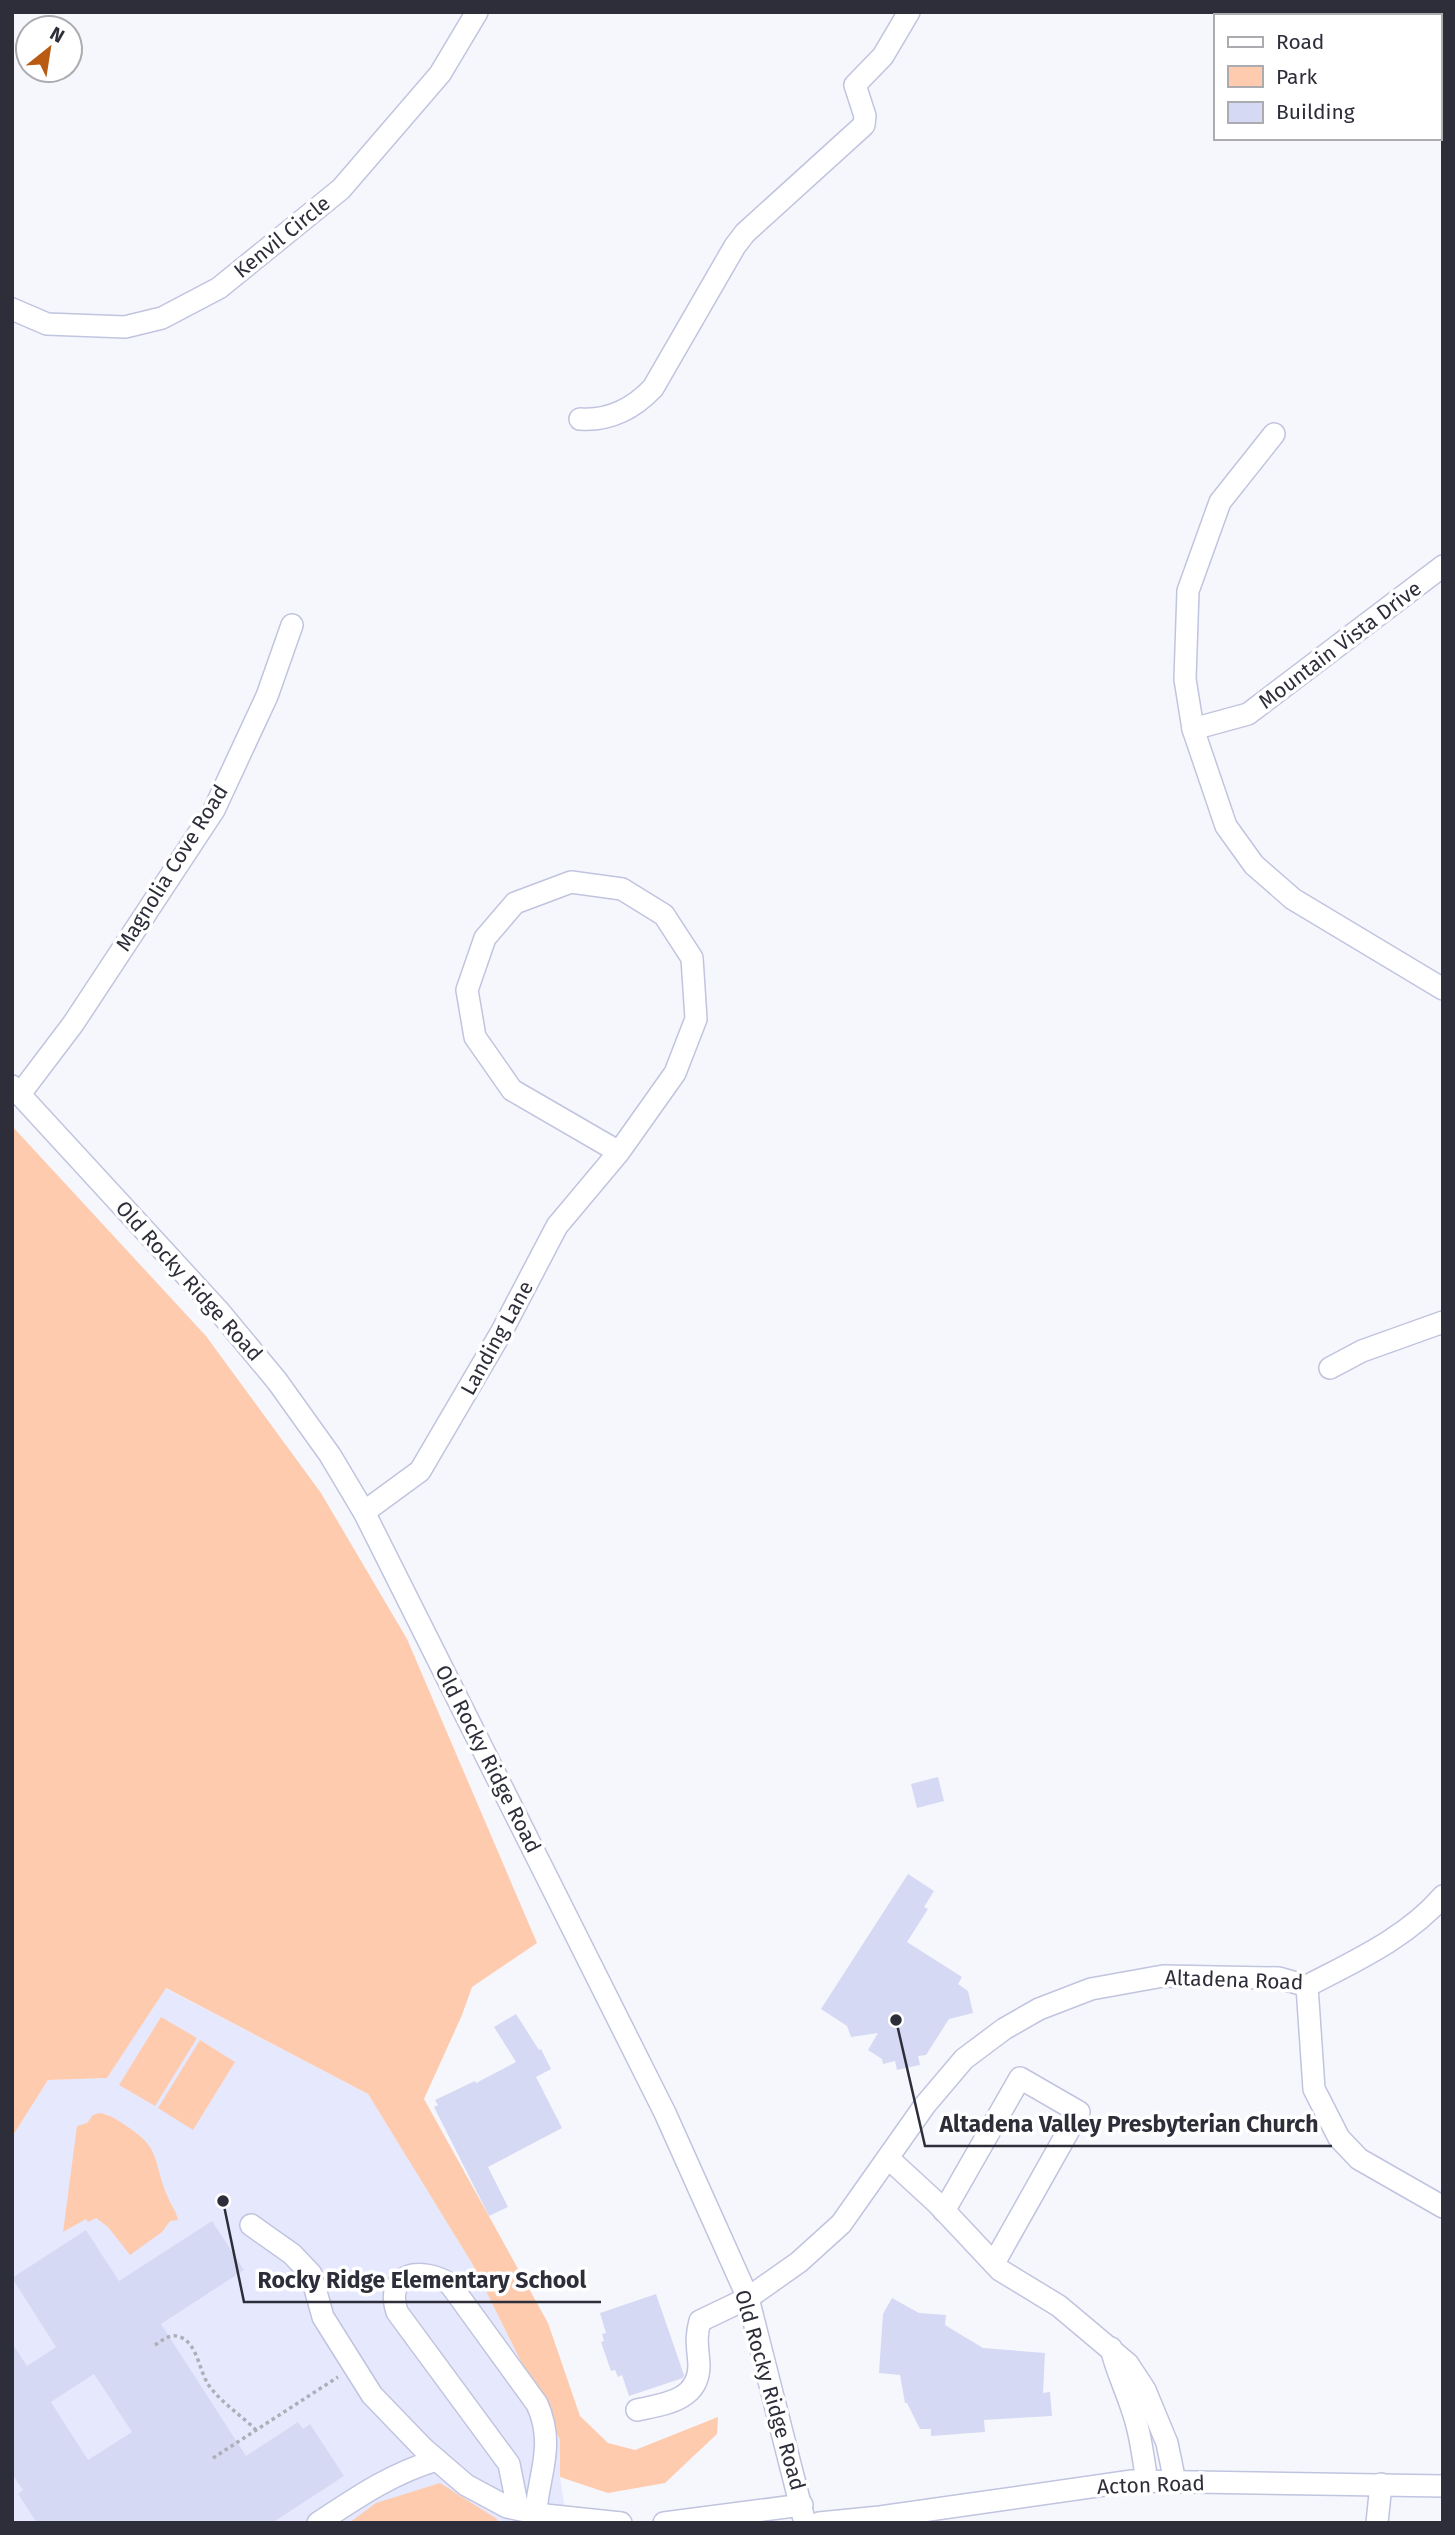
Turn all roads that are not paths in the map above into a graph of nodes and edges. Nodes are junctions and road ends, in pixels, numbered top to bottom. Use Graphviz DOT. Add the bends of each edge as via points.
graph roads {
  1 [pos="477,12"];
  2 [pos="909,12"];
  3 [pos="12,309"];
  4 [pos="580,419"];
  5 [pos="1274,434"];
  6 [pos="1443,566"];
  7 [pos="292,625"];
  8 [pos="1193,729"];
  9 [pos="1443,989"];
  10 [pos="16,1090"];
  11 [pos="619,1152"];
  12 [pos="1443,1322"];
  13 [pos="1331,1368"];
  14 [pos="364,1512"];
  15 [pos="1443,1896"];
  16 [pos="1307,1986"];
  17 [pos="888,2158"];
  18 [pos="1443,2207"];
  19 [pos="944,2211"];
  20 [pos="251,2225"];
  21 [pos="994,2263"];
  22 [pos="748,2298"];
  23 [pos="1111,2348"];
  24 [pos="637,2410"];
  25 [pos="437,2460"];
  26 [pos="1147,2482"];
  27 [pos="1175,2482"];
  28 [pos="1381,2484"];
  29 [pos="1443,2486"];
  30 [pos="804,2514"];
  31 [pos="529,2515"];
  32 [pos="318,2523"];
  33 [pos="621,2523"];
  34 [pos="664,2523"];
  35 [pos="819,2523"];
  36 [pos="1377,2523"];
  1 -- 3 [label="street, Kenvil Circle" via="440,74 341,189 219,288 162,318 125,327 47,324"];
  2 -- 4 [label="street" via="883,56 855,85 864,125 745,233 653,387 620,412 596,420"];
  5 -- 8 [label="street" via="1220,502 1188,591 1185,679"];
  6 -- 8 [label="street, Mountain Vista Drive" via="1248,714"];
  7 -- 10 [label="street, Magnolia Cove Road" via="267,696 214,810 73,1024"];
  8 -- 9 [label="street" via="1226,826 1254,864 1293,899"];
  10 -- 14 [label="street, Old Rocky Ridge Road" via="277,1381"];
  11 -- 11 [label="street, Landing Lane" via="512,1090 475,1037 467,990 485,938 515,903 571,882 622,889 664,915 692,958 696,1019 675,1073"];
  11 -- 14 [label="street, Landing Lane" via="557,1226 502,1331 419,1471"];
  12 -- 13 [label="street" via="1362,1351"];
  14 -- 22 [label="street, Old Rocky Ridge Road" via="665,2113"];
  15 -- 16 [label="street, Altadena Road" via="1377,1950"];
  16 -- 17 [label="street, Altadena Road" via="1279,1978 1163,1976 1091,1989 1040,2009 964,2059"];
  16 -- 18 [label="street" via="1314,2090 1339,2138 1359,2159"];
  17 -- 19 [label="street"];
  17 -- 22 [label="street, Altadena Road" via="841,2224 799,2262"];
  19 -- 21 [label="street"];
  19 -- 21 [label="street" via="1020,2078 1079,2112"];
  20 -- 25 [label="street" via="311,2274 323,2317 372,2395"];
  21 -- 23 [label="street"];
  22 -- 24 [label="street, Altadena Road" via="700,2321 696,2336 699,2367 691,2392"];
  22 -- 30 [label="street, Old Rocky Ridge Road"];
  23 -- 26 [label="street" via="1140,2437"];
  23 -- 27 [label="street" via="1144,2390 1167,2442"];
  25 -- 31 [label="street" via="466,2486"];
  25 -- 32 [label="street" via="388,2478"];
  26 -- 27 [label="street, Acton Road"];
  26 -- 35 [label="street, Acton Road"];
  27 -- 28 [label="street, Acton Road"];
  28 -- 29 [label="street, Acton Road"];
  28 -- 36 [label="street"];
  30 -- 34 [label="street"];
  31 -- 31 [label="street" via="509,2464 397,2312 394,2292 401,2279 425,2273 450,2284 532,2394 548,2438"];
  31 -- 33 [label="street"];
}
